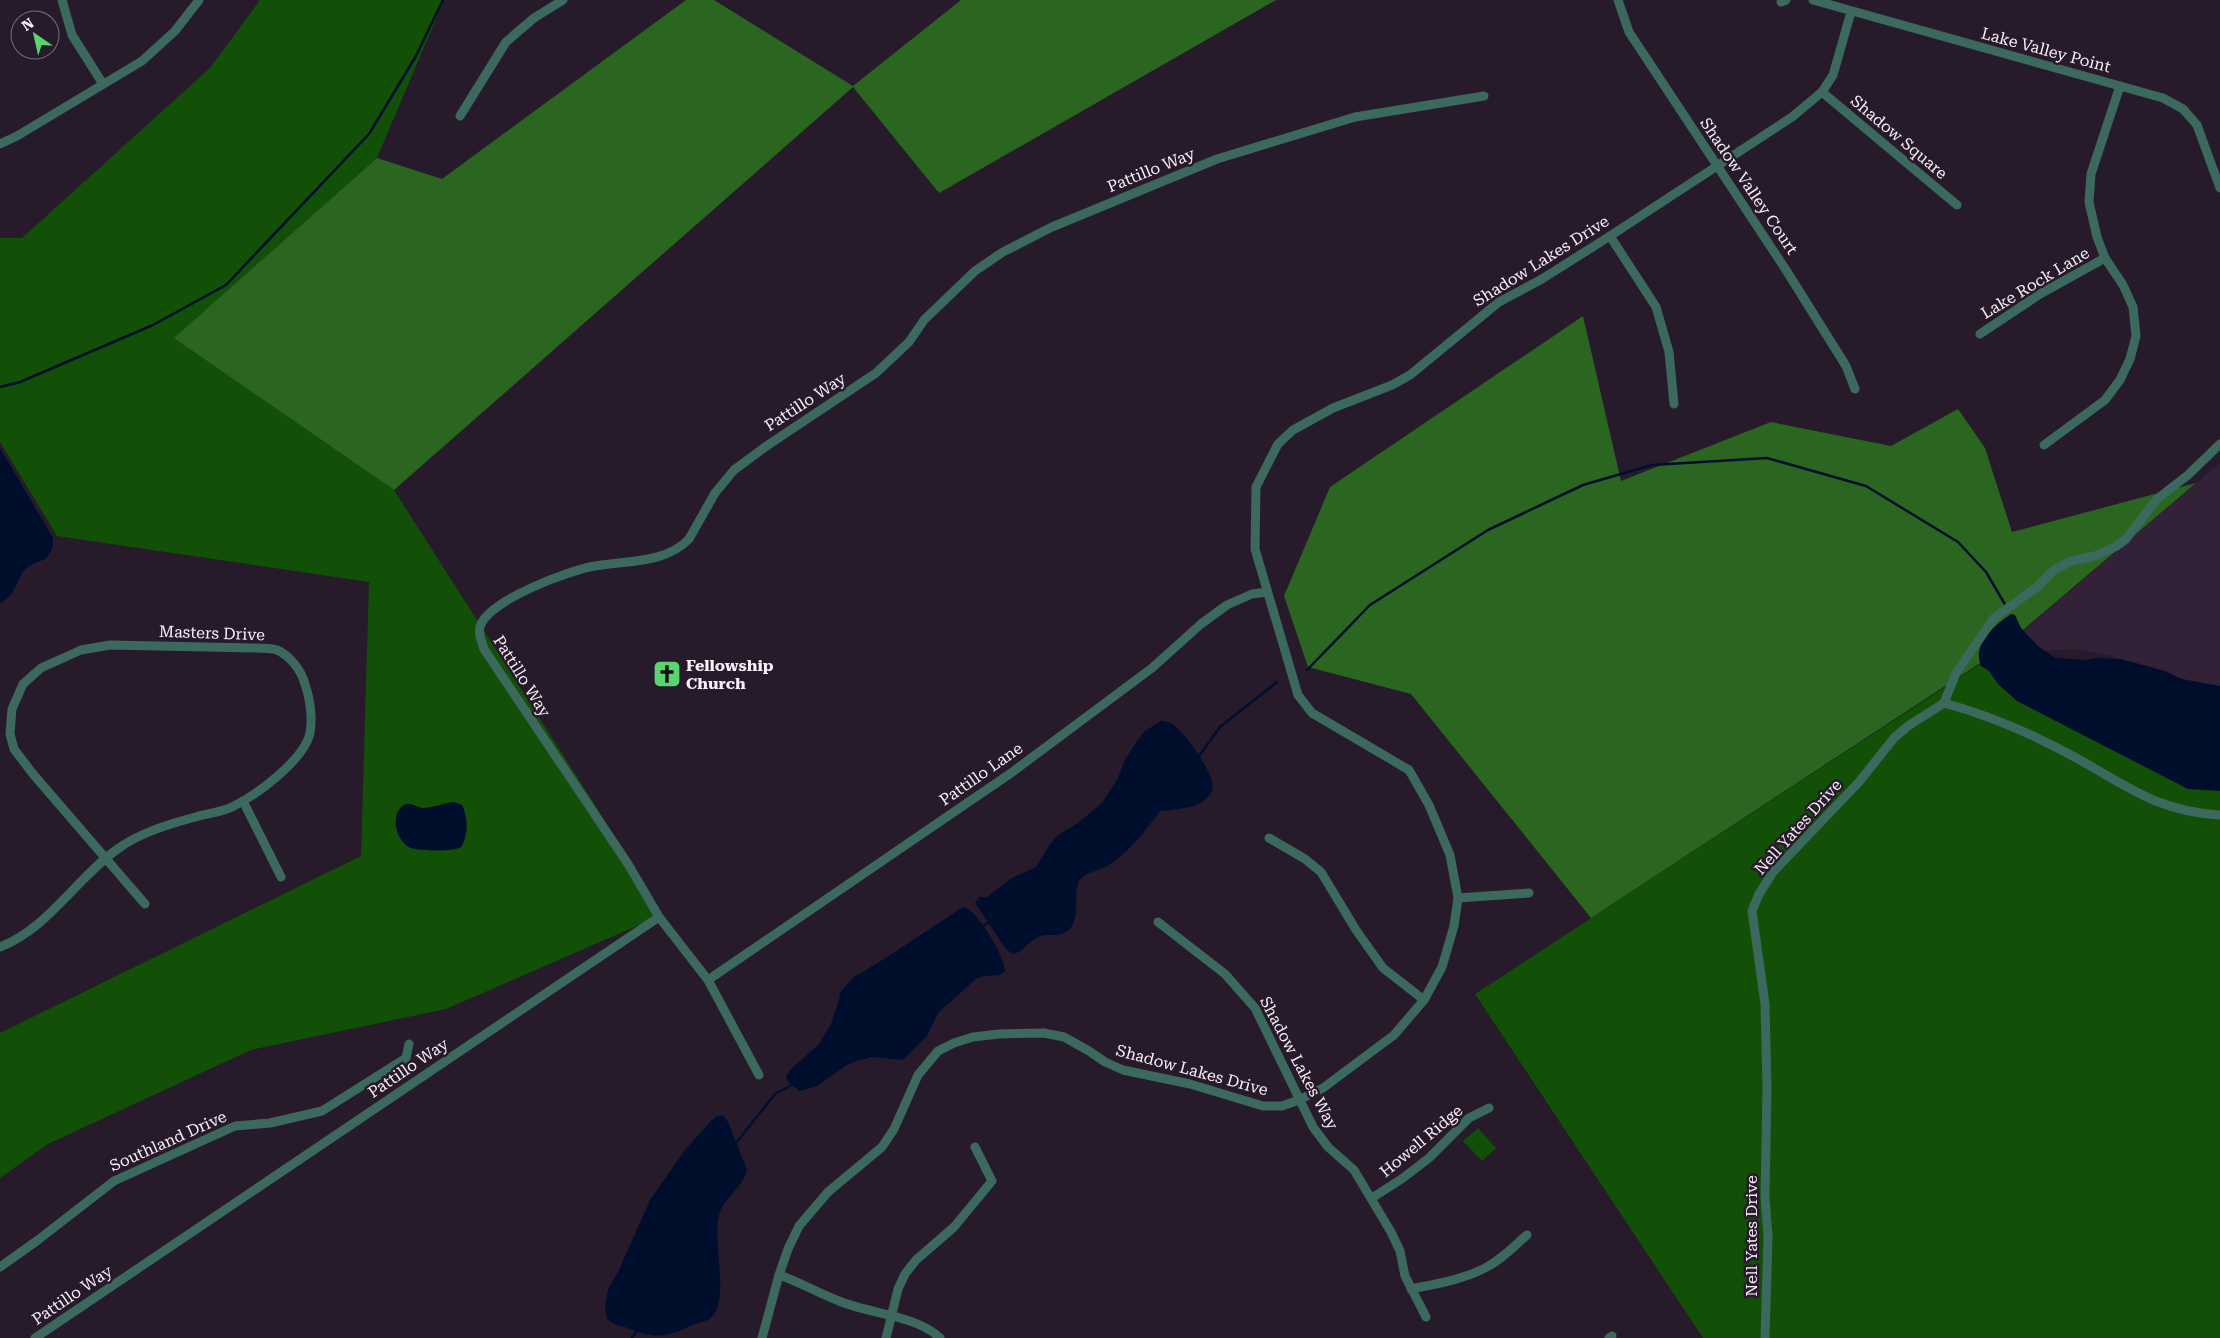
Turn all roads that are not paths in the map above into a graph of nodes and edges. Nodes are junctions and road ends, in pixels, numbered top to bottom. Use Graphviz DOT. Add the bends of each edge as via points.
graph roads {
  1 [pos="62,0"];
  2 [pos="199,0"];
  3 [pos="562,0"];
  4 [pos="1618,0"];
  5 [pos="1813,0"];
  6 [pos="1852,12"];
  7 [pos="103,84"];
  8 [pos="2120,86"];
  9 [pos="1822,92"];
  10 [pos="1484,96"];
  11 [pos="460,116"];
  12 [pos="0,144"];
  13 [pos="1718,167"];
  14 [pos="2220,188"];
  15 [pos="1957,205"];
  16 [pos="1610,236"];
  17 [pos="2105,258"];
  18 [pos="1980,334"];
  19 [pos="1855,390"];
  20 [pos="1674,404"];
  21 [pos="2220,444"];
  22 [pos="2044,445"];
  23 [pos="1267,592"];
  24 [pos="1944,703"];
  25 [pos="243,800"];
  26 [pos="2220,815"];
  27 [pos="1269,838"];
  28 [pos="105,858"];
  29 [pos="281,877"];
  30 [pos="1529,893"];
  31 [pos="1458,898"];
  32 [pos="145,904"];
  33 [pos="659,917"];
  34 [pos="1158,922"];
  35 [pos="0,947"];
  36 [pos="708,980"];
  37 [pos="1424,1000"];
  38 [pos="408,1044"];
  39 [pos="759,1075"];
  40 [pos="1299,1100"];
  41 [pos="1489,1108"];
  42 [pos="975,1148"];
  43 [pos="1372,1198"];
  44 [pos="1527,1235"];
  45 [pos="0,1267"];
  46 [pos="779,1275"];
  47 [pos="1411,1289"];
  48 [pos="891,1317"];
  49 [pos="1426,1318"];
  50 [pos="35,1338"];
  51 [pos="762,1338"];
  52 [pos="886,1338"];
  53 [pos="940,1338"];
  54 [pos="1765,1338"];
  1 -- 7 [label="street" via="72,35"];
  2 -- 7 [label="street" via="174,31 142,61"];
  3 -- 11 [label="street" via="506,42"];
  4 -- 13 [label="street, Shadow Valley Court" via="1629,32"];
  5 -- 6 [label="street, Lake Valley Point"];
  6 -- 8 [label="street, Lake Valley Point"];
  6 -- 9 [label="street, Shadow Lakes Drive" via="1833,75"];
  7 -- 12 [label="street"];
  8 -- 14 [label="street, Lake Valley Point" via="2163,98 2183,109 2196,125"];
  8 -- 17 [label="street" via="2091,174 2089,202"];
  9 -- 13 [label="street, Shadow Lakes Drive" via="1792,117"];
  9 -- 15 [label="street, Shadow Square"];
  10 -- 33 [label="street, Pattillo Way" via="1355,117 1217,159 1092,210 1003,252 975,271 876,373 734,470 715,493 702,519 681,548 629,563 567,573 514,596 491,610 480,628 484,649 628,864"];
  13 -- 16 [label="street, Shadow Lakes Drive"];
  13 -- 19 [label="street, Shadow Valley Court" via="1846,366"];
  16 -- 20 [label="street" via="1656,307 1669,352"];
  16 -- 23 [label="street, Shadow Lakes Drive" via="1499,302 1410,375 1334,408 1293,430 1278,444 1256,486 1255,549"];
  17 -- 18 [label="street, Lake Rock Lane" via="2040,294"];
  17 -- 22 [label="street" via="2124,285 2133,307 2136,336 2130,359 2105,400"];
  21 -- 24 [label="street" via="2157,499 2126,539 2095,556 2071,561 2054,570 2037,587 1994,618 1956,673"];
  23 -- 31 [label="street, Shadow Lakes Drive" via="1298,695 1312,713 1409,770 1429,805 1450,855"];
  23 -- 36 [label="street, Pattillo Lane" via="1252,594 1227,605 1152,668 1011,773"];
  24 -- 26 [label="street" via="2019,729 2156,802 2198,814"];
  24 -- 54 [label="street, Nell Yates Drive" via="1894,738 1859,782 1773,872 1752,911 1765,1004 1768,1237"];
  25 -- 28 [label="street, Masters Drive" via="231,807 149,832"];
  25 -- 28 [label="street, Masters Drive" via="266,786 286,767 299,754 310,734 312,710 303,678 294,663 277,650 110,646 81,650 58,659 41,668 23,684 12,709 10,734 14,749 33,774"];
  25 -- 29 [label="street"];
  27 -- 37 [label="street" via="1321,872 1383,968"];
  28 -- 32 [label="street, Masters Drive"];
  28 -- 35 [label="street, Masters Drive" via="44,918 16,940"];
  30 -- 31 [label="street"];
  31 -- 37 [label="street, Shadow Lakes Drive" via="1442,967"];
  33 -- 36 [label="street"];
  33 -- 50 [label="street, Pattillo Way"];
  34 -- 40 [label="street, Shadow Lakes Way" via="1243,992 1255,1008"];
  36 -- 39 [label="street"];
  37 -- 40 [label="street, Shadow Lakes Drive" via="1394,1035 1323,1088"];
  38 -- 45 [label="street, Southland Drive" via="406,1058 322,1111 270,1123 235,1126 114,1181"];
  40 -- 43 [label="street, Shadow Lakes Way" via="1312,1127 1328,1147 1354,1170"];
  40 -- 46 [label="street, Shadow Lakes Drive" via="1282,1106 1262,1106 1190,1084 1153,1075 1138,1075 1105,1062 1064,1037 1044,1033 999,1034 954,1043 938,1051 918,1075 894,1129 882,1147 828,1192 799,1226"];
  41 -- 43 [label="street, Howell Ridge" via="1469,1118 1429,1158"];
  42 -- 48 [label="street" via="992,1180 947,1234 910,1266 901,1281"];
  43 -- 47 [label="street, Shadow Lakes Way" via="1400,1251"];
  44 -- 47 [label="street" via="1483,1269 1453,1280"];
  46 -- 48 [label="street" via="806,1284 838,1301"];
  46 -- 51 [label="street, Shadow Lakes Drive"];
  47 -- 49 [label="street, Shadow Lakes Way"];
  48 -- 52 [label="street"];
  48 -- 53 [label="street" via="928,1328"];
}
